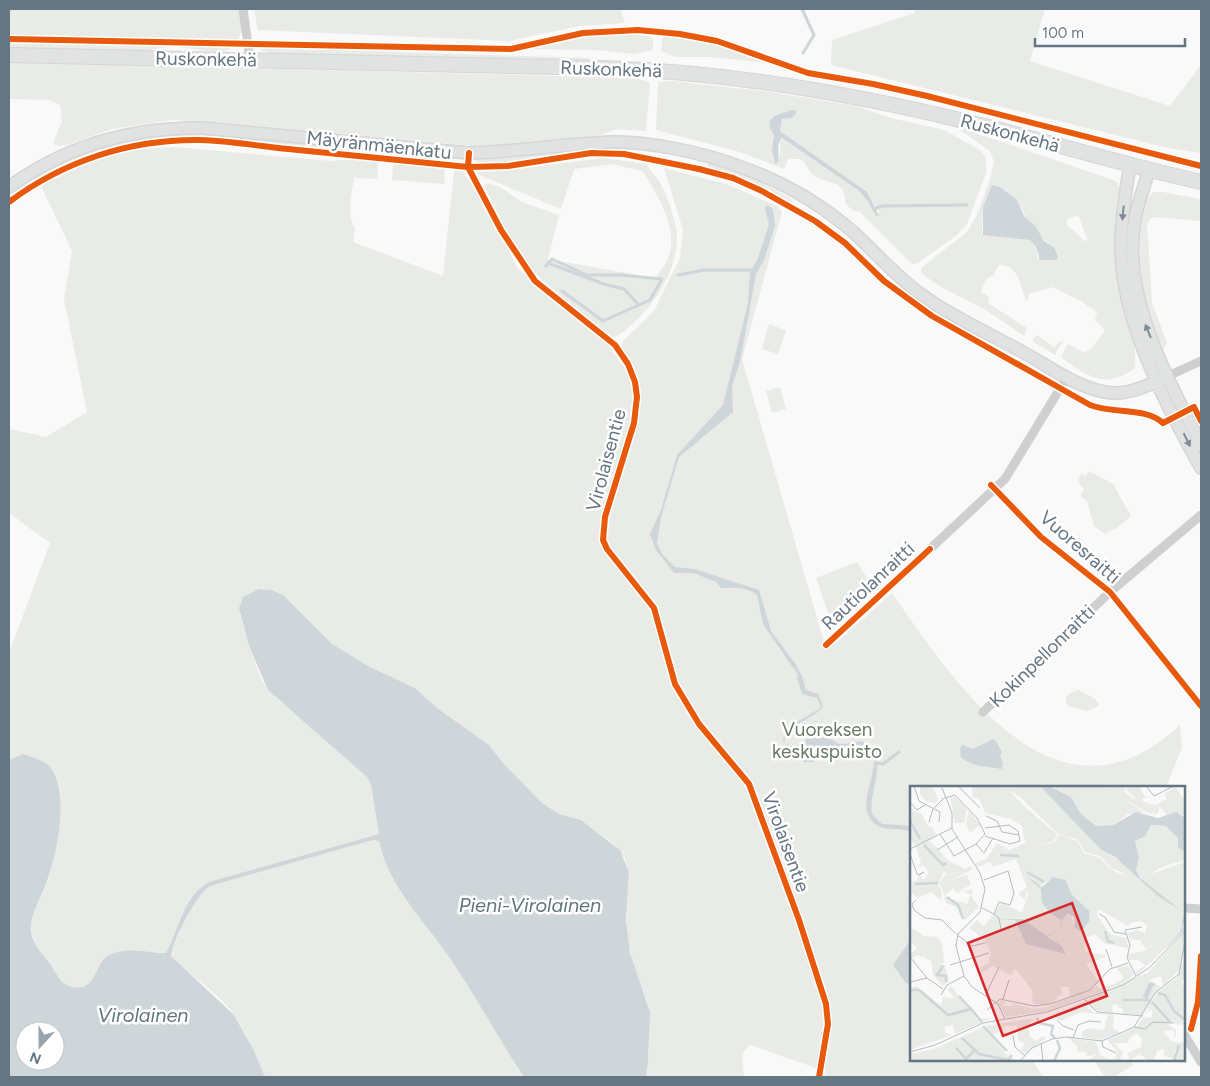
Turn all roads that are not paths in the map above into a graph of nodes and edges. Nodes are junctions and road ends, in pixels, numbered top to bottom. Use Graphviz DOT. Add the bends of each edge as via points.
graph roads {
  1 [pos="243,9"];
  2 [pos="9,55"];
  3 [pos="250,60"];
  4 [pos="1130,165"];
  5 [pos="1149,170"];
  6 [pos="1201,182"];
  7 [pos="9,187"];
  8 [pos="1201,361"];
  9 [pos="1067,378"];
  10 [pos="1163,378"];
  11 [pos="1201,445"];
  12 [pos="1201,468"];
  13 [pos="1201,515"];
  14 [pos="930,549"];
  15 [pos="983,712"];
  16 [pos="1185,908"];
  17 [pos="1201,909"];
  18 [pos="1185,1035"];
  19 [pos="1201,1062"];
  1 -- 3 [label="street"];
  2 -- 3 [label="main road, Ruskonkehä"];
  3 -- 4 [label="main road, Ruskonkehä" via="674,72 833,92 964,121"];
  4 -- 5 [label="main road, Ruskonkehä"];
  4 -- 10 [label="street, one-way" via="1123,212 1123,274 1136,329"];
  5 -- 6 [label="main road, Ruskonkehä"];
  10 -- 5 [label="street, one-way" via="1142,314 1134,266 1135,217"];
  7 -- 9 [label="street, Mäyränmäenkatu" via="55,158 86,145 119,135 174,127 469,153 508,153 614,142 694,154 739,166 816,204 931,301"];
  8 -- 10 [label="street"];
  9 -- 10 [label="street, Mäyränmäenkatu" via="1092,389 1116,393 1140,388"];
  9 -- 14 [label="street" via="1005,479"];
  10 -- 11 [label="street"];
  10 -- 12 [label="street, one-way"];
  13 -- 15 [label="street, Kokinpellonraitti" via="1123,580"];
  16 -- 17 [label="street"];
  18 -- 19 [label="street"];
}
